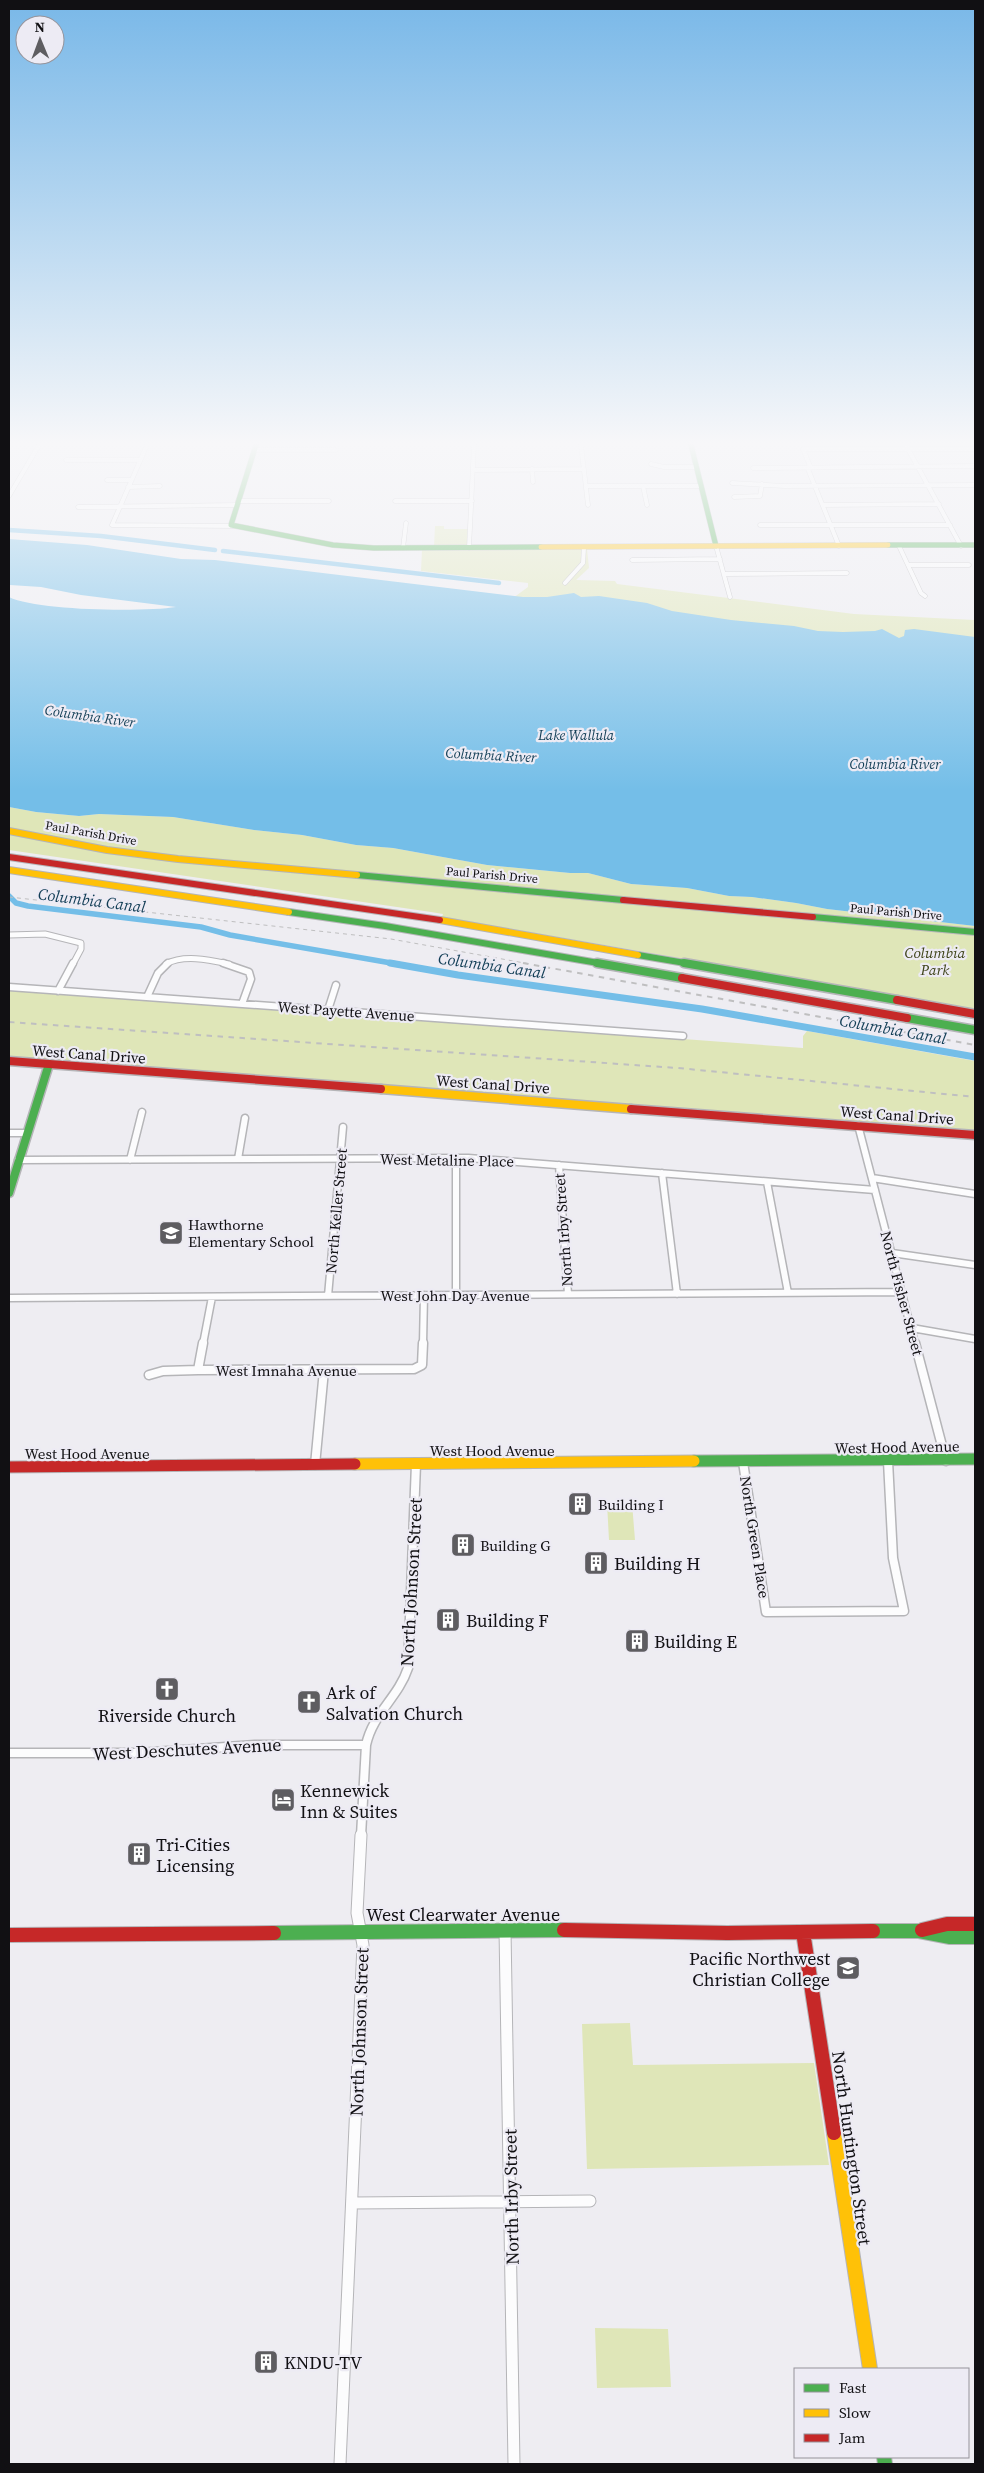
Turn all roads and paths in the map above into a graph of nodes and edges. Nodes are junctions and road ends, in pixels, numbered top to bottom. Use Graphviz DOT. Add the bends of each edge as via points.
graph roads {
  1 [pos="583,560"];
  2 [pos="720,560"];
  3 [pos="906,560"];
  4 [pos="908,565"];
  5 [pos="968,565"];
  6 [pos="847,573"];
  7 [pos="724,574"];
  8 [pos="565,583"];
  9 [pos="925,596"];
  10 [pos="730,597"];
  11 [pos="9,831"];
  12 [pos="9,857"];
  13 [pos="9,870"];
  14 [pos="975,932"];
  15 [pos="9,935"];
  16 [pos="336,985"];
  17 [pos="9,987"];
  18 [pos="58,991"];
  19 [pos="147,997"];
  20 [pos="242,1004"];
  21 [pos="328,1010"];
  22 [pos="975,1014"];
  23 [pos="975,1030"];
  24 [pos="683,1036"];
  25 [pos="9,1061"];
  26 [pos="49,1064"];
  27 [pos="142,1112"];
  28 [pos="244,1118"];
  29 [pos="858,1125"];
  30 [pos="343,1126"];
  31 [pos="9,1133"];
  32 [pos="27,1133"];
  33 [pos="975,1134"];
  34 [pos="340,1158"];
  35 [pos="456,1158"];
  36 [pos="238,1159"];
  37 [pos="18,1160"];
  38 [pos="130,1160"];
  39 [pos="559,1165"];
  40 [pos="662,1173"];
  41 [pos="872,1178"];
  42 [pos="767,1182"];
  43 [pos="876,1190"];
  44 [pos="9,1193"];
  45 [pos="975,1194"];
  46 [pos="892,1253"];
  47 [pos="975,1265"];
  48 [pos="902,1292"];
  49 [pos="788,1293"];
  50 [pos="568,1294"];
  51 [pos="677,1294"];
  52 [pos="456,1295"];
  53 [pos="328,1296"];
  54 [pos="424,1296"];
  55 [pos="212,1297"];
  56 [pos="9,1298"];
  57 [pos="912,1328"];
  58 [pos="975,1339"];
  59 [pos="198,1370"];
  60 [pos="324,1370"];
  61 [pos="149,1374"];
  62 [pos="975,1460"];
  63 [pos="888,1461"];
  64 [pos="946,1461"];
  65 [pos="743,1462"];
  66 [pos="416,1464"];
  67 [pos="314,1465"];
  68 [pos="9,1467"];
  69 [pos="366,1745"];
  70 [pos="9,1754"];
  71 [pos="975,1924"];
  72 [pos="505,1930"];
  73 [pos="360,1931"];
  74 [pos="918,1931"];
  75 [pos="803,1932"];
  76 [pos="9,1934"];
  77 [pos="975,1937"];
  78 [pos="590,2201"];
  79 [pos="511,2202"];
  80 [pos="352,2204"];
  81 [pos="870,2368"];
  82 [pos="340,2464"];
  83 [pos="514,2464"];
  1 -- 8 [label="street"];
  2 -- 7 [label="street"];
  3 -- 4 [label="street"];
  4 -- 5 [label="street"];
  4 -- 9 [label="street" via="921,594"];
  6 -- 7 [label="street"];
  7 -- 10 [label="street"];
  11 -- 14 [label="main road, Paul Parish Drive" via="107,850 178,859"];
  12 -- 22 [label="main road" via="393,912"];
  13 -- 23 [label="main road" via="385,926"];
  15 -- 18 [label="street" via="68,938 81,944"];
  16 -- 21 [label="street"];
  17 -- 18 [label="street, West Payette Avenue"];
  18 -- 19 [label="street, West Payette Avenue"];
  19 -- 20 [label="street, West Payette Avenue"];
  19 -- 20 [label="street" via="163,966 175,960 193,959 240,967 249,972 251,979"];
  20 -- 21 [label="street, West Payette Avenue"];
  21 -- 24 [label="street, West Payette Avenue"];
  25 -- 26 [label="main road, West Canal Drive"];
  26 -- 29 [label="main road, West Canal Drive"];
  26 -- 32 [label="main road"];
  27 -- 38 [label="street"];
  28 -- 36 [label="street"];
  29 -- 33 [label="main road, West Canal Drive"];
  29 -- 41 [label="street, North Fisher Street"];
  30 -- 34 [label="street, North Keller Street"];
  31 -- 32 [label="street"];
  32 -- 37 [label="main road"];
  34 -- 35 [label="street, West Metaline Place"];
  34 -- 36 [label="street, West Metaline Place"];
  34 -- 53 [label="street, North Keller Street"];
  35 -- 39 [label="street, West Metaline Place"];
  35 -- 52 [label="street"];
  36 -- 38 [label="street, West Metaline Place"];
  37 -- 38 [label="street, West Metaline Place"];
  37 -- 44 [label="main road"];
  39 -- 40 [label="street, West Metaline Place"];
  39 -- 50 [label="street, North Irby Street"];
  40 -- 42 [label="street, West Metaline Place"];
  40 -- 51 [label="street"];
  41 -- 43 [label="street, North Fisher Street"];
  41 -- 45 [label="street"];
  42 -- 43 [label="street, West Metaline Place"];
  42 -- 49 [label="street"];
  43 -- 46 [label="street, North Fisher Street"];
  46 -- 47 [label="street"];
  46 -- 48 [label="street, North Fisher Street"];
  48 -- 49 [label="street, West John Day Avenue"];
  48 -- 57 [label="street, North Fisher Street"];
  49 -- 51 [label="street, West John Day Avenue"];
  50 -- 51 [label="street, West John Day Avenue"];
  50 -- 52 [label="street, West John Day Avenue"];
  52 -- 54 [label="street, West John Day Avenue"];
  53 -- 54 [label="street, West John Day Avenue"];
  53 -- 55 [label="street, West John Day Avenue"];
  54 -- 60 [label="street, West Imnaha Avenue" via="422,1365 414,1369"];
  55 -- 56 [label="street, West John Day Avenue"];
  55 -- 59 [label="street"];
  57 -- 58 [label="street"];
  57 -- 64 [label="street, North Fisher Street"];
  59 -- 60 [label="street, West Imnaha Avenue"];
  59 -- 61 [label="street, West Imnaha Avenue"];
  60 -- 67 [label="street"];
  62 -- 64 [label="main road, West Hood Avenue"];
  63 -- 64 [label="main road, West Hood Avenue"];
  63 -- 65 [label="main road, West Hood Avenue"];
  63 -- 65 [label="street, North Green Place" via="893,1558 904,1611 766,1612"];
  65 -- 66 [label="main road, West Hood Avenue"];
  66 -- 67 [label="main road, West Hood Avenue"];
  66 -- 69 [label="street, North Johnson Street" via="408,1668 400,1689 373,1719"];
  67 -- 68 [label="main road, West Hood Avenue"];
  69 -- 70 [label="street, West Deschutes Avenue" via="255,1744 139,1753"];
  69 -- 73 [label="street, North Johnson Street" via="357,1913"];
  71 -- 74 [label="main road, West Clearwater Avenue" via="947,1924"];
  72 -- 73 [label="main road, West Clearwater Avenue"];
  72 -- 75 [label="main road, West Clearwater Avenue"];
  72 -- 79 [label="street, North Irby Street"];
  73 -- 76 [label="main road, West Clearwater Avenue"];
  73 -- 80 [label="street, North Johnson Street" via="363,1945"];
  74 -- 75 [label="main road, West Clearwater Avenue"];
  74 -- 77 [label="main road, West Clearwater Avenue" via="949,1937"];
  75 -- 81 [label="main road, North Huntington Street"];
  78 -- 79 [label="street"];
  79 -- 80 [label="street"];
  79 -- 83 [label="street, North Irby Street"];
  80 -- 82 [label="street, North Johnson Street"];
}
